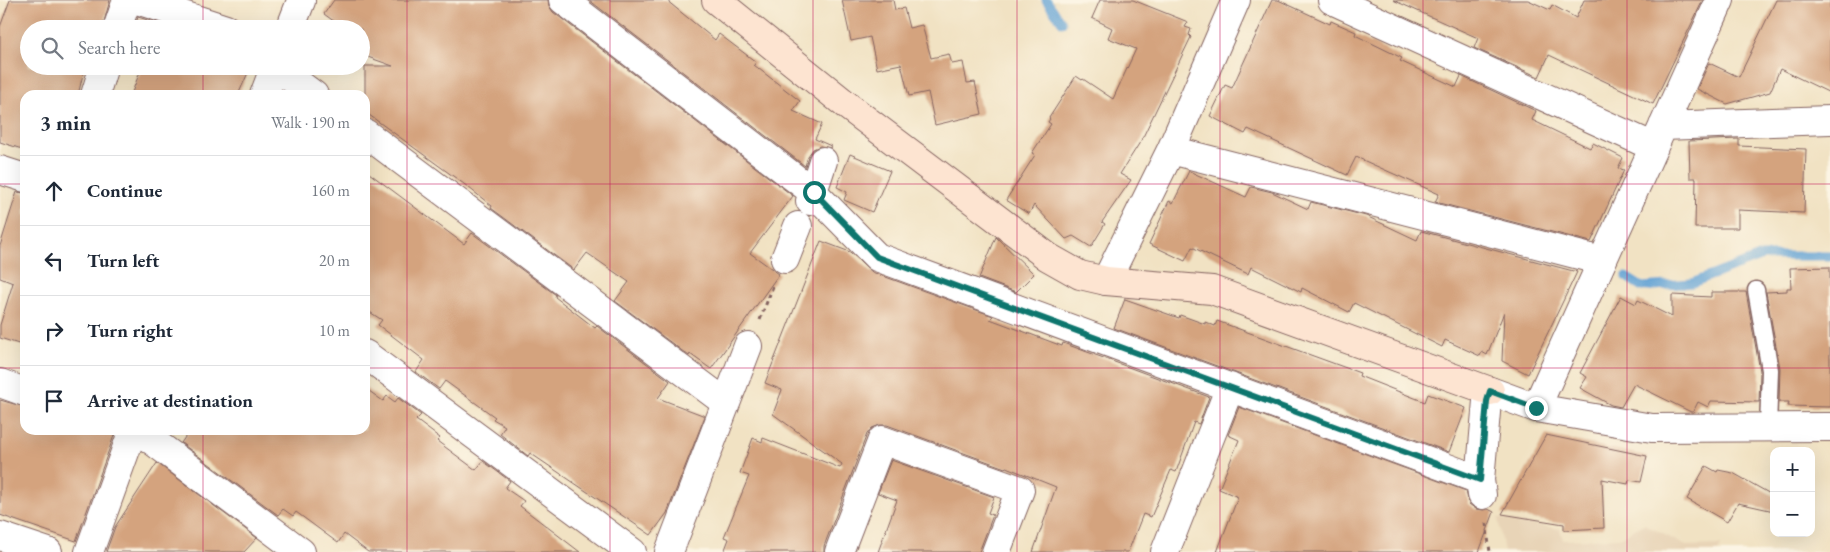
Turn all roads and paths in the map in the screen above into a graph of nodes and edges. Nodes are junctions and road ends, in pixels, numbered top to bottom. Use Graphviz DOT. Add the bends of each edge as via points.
graph roads {
  1 [pos="127,0"];
  2 [pos="137,0"];
  3 [pos="563,0"];
  4 [pos="716,0"];
  5 [pos="1236,0"];
  6 [pos="1332,0"];
  7 [pos="1720,0"];
  8 [pos="301,1"];
  9 [pos="120,20"];
  10 [pos="198,20"];
  11 [pos="294,20"];
  12 [pos="101,75"];
  13 [pos="272,75"];
  14 [pos="287,75"];
  15 [pos="96,90"];
  16 [pos="266,90"];
  17 [pos="307,90"];
  18 [pos="1830,120"];
  19 [pos="370,137"];
  20 [pos="1659,137"];
  21 [pos="1171,150"];
  22 [pos="823,162"];
  23 [pos="0,170"];
  24 [pos="20,176"];
  25 [pos="812,196"];
  26 [pos="798,226"];
  27 [pos="1602,260"];
  28 [pos="780,270"];
  29 [pos="1106,281"];
  30 [pos="1756,290"];
  31 [pos="760,318"];
  32 [pos="748,346"];
  33 [pos="370,358"];
  34 [pos="0,383"];
  35 [pos="1230,387"];
  36 [pos="20,390"];
  37 [pos="1490,391"];
  38 [pos="726,403"];
  39 [pos="1536,408"];
  40 [pos="1830,427"];
  41 [pos="1768,428"];
  42 [pos="131,435"];
  43 [pos="145,435"];
  44 [pos="0,536"];
  45 [pos="48,552"];
  46 [pos="89,552"];
  47 [pos="301,552"];
  48 [pos="632,552"];
  49 [pos="669,552"];
  50 [pos="839,552"];
  51 [pos="996,552"];
  52 [pos="1165,552"];
  1 -- 9 [label="street"];
  2 -- 10 [label="street"];
  3 -- 25 [label="street"];
  4 -- 29 [label="street" via="849,107 1048,257 1080,275"];
  5 -- 21 [label="street"];
  6 -- 20 [label="street"];
  7 -- 20 [label="street"];
  8 -- 11 [label="street"];
  12 -- 15 [label="street"];
  13 -- 16 [label="street"];
  14 -- 17 [label="street"];
  18 -- 20 [label="street"];
  19 -- 38 [label="street"];
  20 -- 27 [label="street"];
  21 -- 27 [label="street"];
  21 -- 29 [label="street"];
  22 -- 25 [label="street"];
  23 -- 24 [label="street"];
  25 -- 35 [label="street" via="877,257"];
  26 -- 28 [label="street"];
  27 -- 39 [label="street"];
  28 -- 31 [label="path"];
  29 -- 37 [label="street" via="1212,290"];
  30 -- 41 [label="lane" via="1770,370"];
  32 -- 38 [label="street"];
  33 -- 48 [label="street"];
  34 -- 36 [label="street"];
  35 -- 37 [label="street" via="1481,488"];
  35 -- 52 [label="street"];
  37 -- 39 [label="street"];
  38 -- 49 [label="street"];
  39 -- 41 [label="street" via="1652,428"];
  40 -- 41 [label="street"];
  42 -- 46 [label="street"];
  43 -- 47 [label="street"];
  44 -- 45 [label="street"];
  50 -- 51 [label="street" via="882,440 1020,490"];
}
